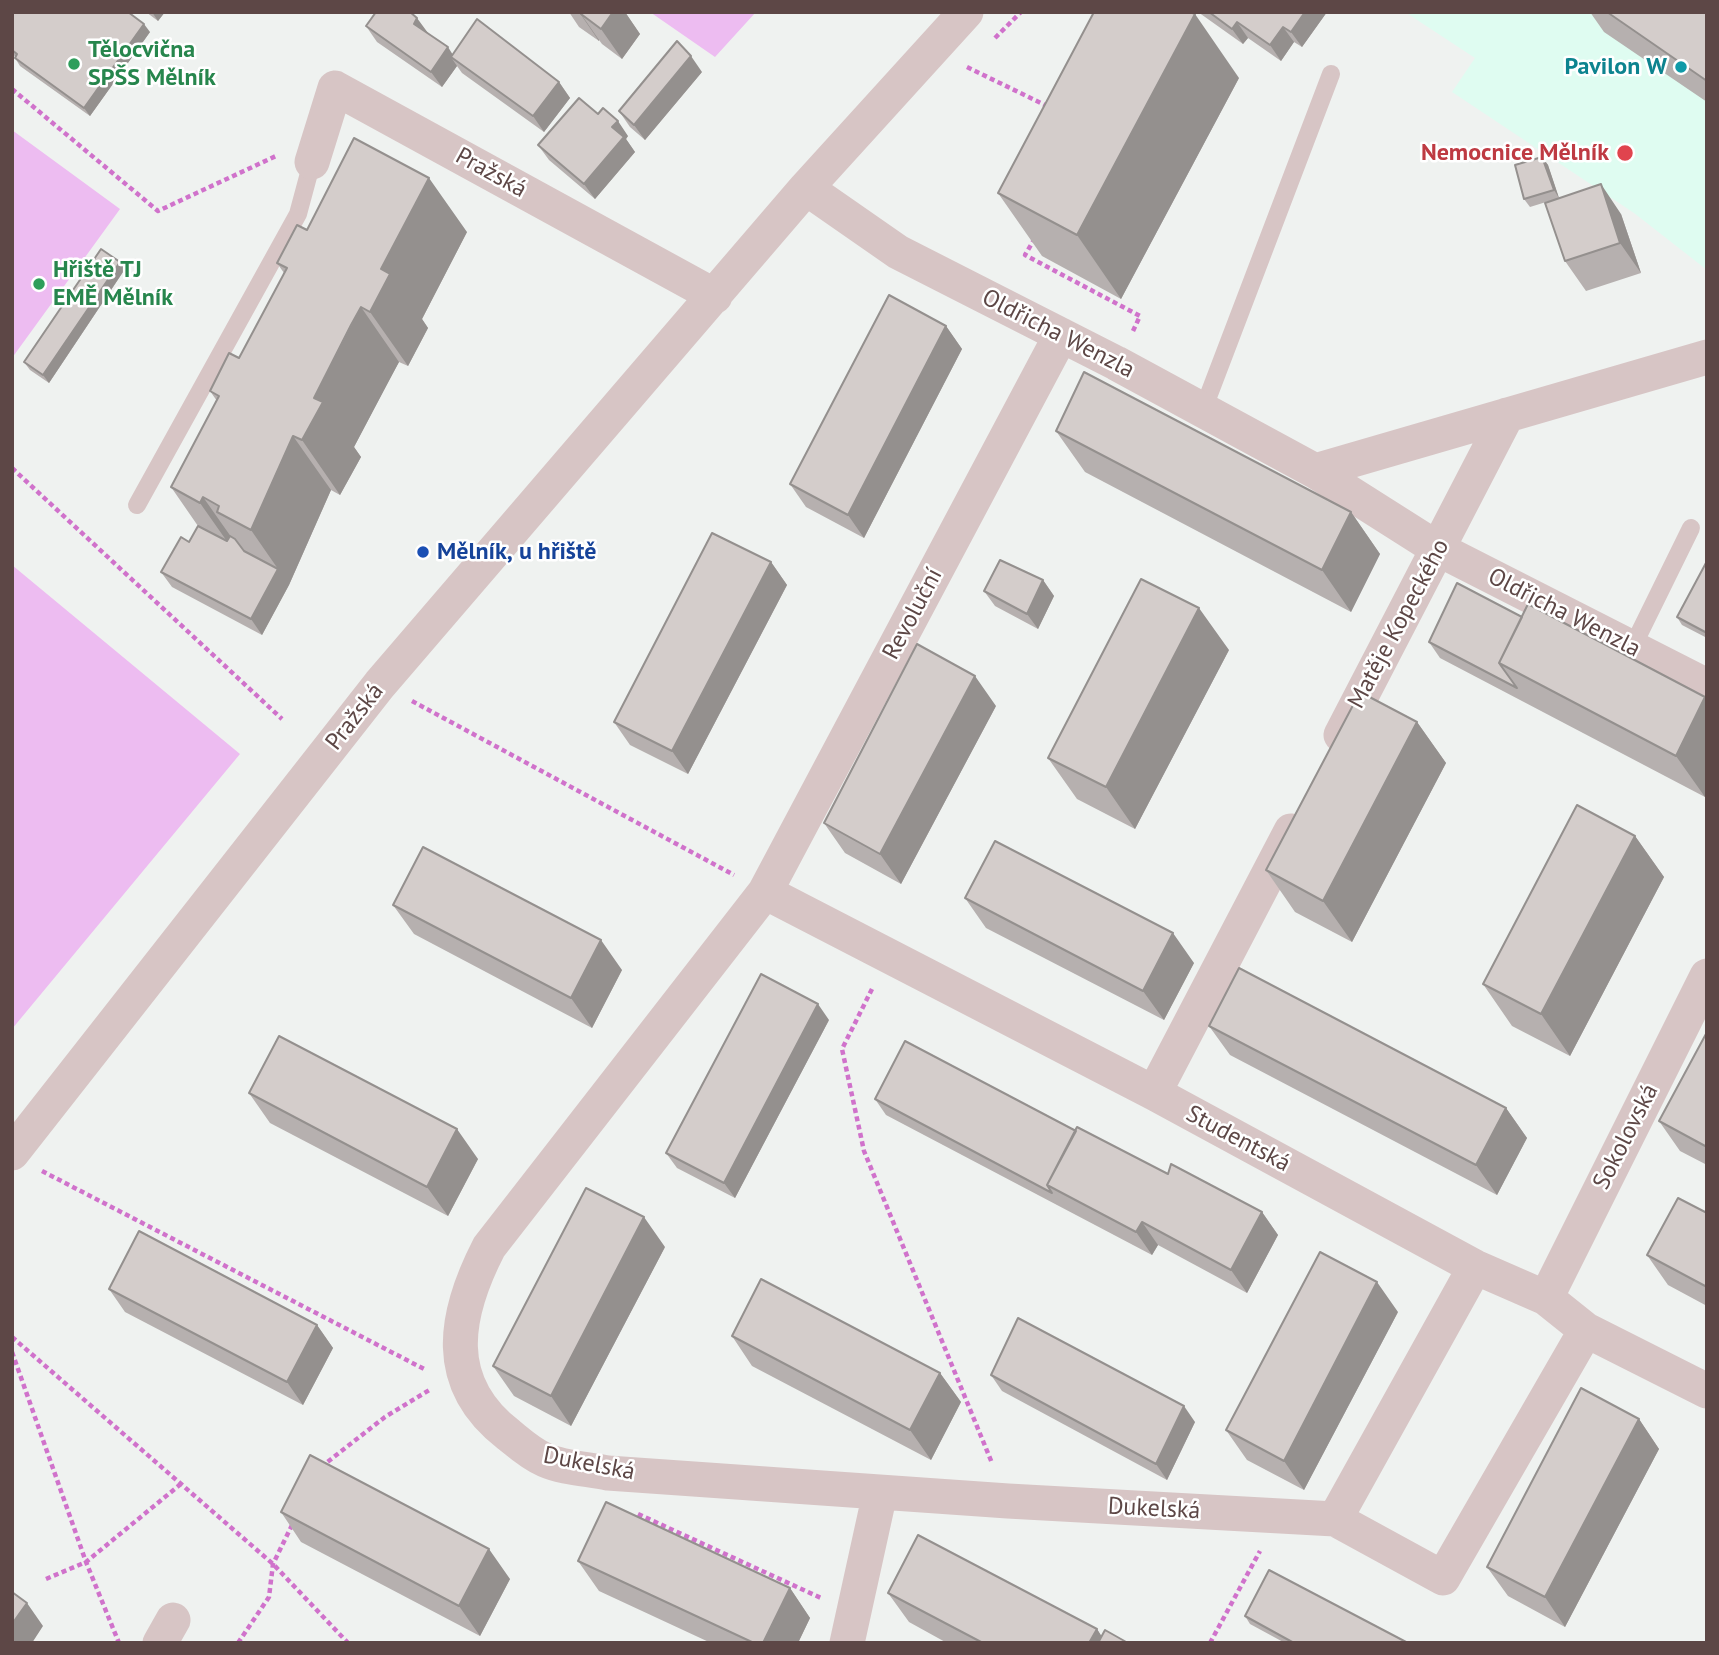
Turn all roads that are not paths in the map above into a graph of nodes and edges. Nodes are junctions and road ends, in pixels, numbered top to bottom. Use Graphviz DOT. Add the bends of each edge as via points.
graph roads {
  1 [pos="966,12"];
  2 [pos="1331,74"];
  3 [pos="312,162"];
  4 [pos="806,188"];
  5 [pos="715,296"];
  6 [pos="1061,335"];
  7 [pos="1707,357"];
  8 [pos="1203,410"];
  9 [pos="1507,415"];
  10 [pos="1315,471"];
  11 [pos="137,505"];
  12 [pos="1691,528"];
  13 [pos="1438,549"];
  14 [pos="1632,648"];
  15 [pos="1707,686"];
  16 [pos="1328,759"];
  17 [pos="1309,796"];
  18 [pos="765,892"];
  19 [pos="1707,976"];
  20 [pos="1154,1093"];
  21 [pos="27,1161"];
  22 [pos="1475,1267"];
  23 [pos="1546,1298"];
  24 [pos="1586,1330"];
  25 [pos="1707,1391"];
  26 [pos="880,1493"];
  27 [pos="1335,1519"];
  28 [pos="850,1628"];
  1 -- 4 [label="street, Pražská"];
  2 -- 8 [label="lane"];
  3 -- 5 [label="street, Pražská" via="335,88"];
  3 -- 11 [label="lane" via="298,214"];
  4 -- 5 [label="street, Pražská"];
  4 -- 6 [label="street, Oldřicha Wenzla" via="898,252"];
  5 -- 21 [label="street, Pražská" via="380,684"];
  6 -- 8 [label="street, Oldřicha Wenzla"];
  6 -- 18 [label="street, Revoluční"];
  7 -- 9 [label="street"];
  8 -- 10 [label="street, Oldřicha Wenzla"];
  9 -- 10 [label="street"];
  9 -- 13 [label="street, Matěje Kopeckého"];
  10 -- 13 [label="street, Oldřicha Wenzla"];
  12 -- 14 [label="lane"];
  13 -- 14 [label="street, Oldřicha Wenzla"];
  13 -- 16 [label="street, Matěje Kopeckého"];
  14 -- 15 [label="street, Oldřicha Wenzla"];
  17 -- 20 [label="street"];
  18 -- 20 [label="street, Studentská"];
  18 -- 26 [label="street, Dukelská" via="489,1247 463,1306 453,1380 494,1424 546,1461 608,1473"];
  19 -- 23 [label="street, Sokolovská"];
  20 -- 22 [label="street, Studentská"];
  22 -- 23 [label="street, Studentská"];
  22 -- 27 [label="street"];
  23 -- 24 [label="street, Studentská"];
  24 -- 25 [label="street, Studentská"];
  24 -- 27 [label="street" via="1443,1578"];
  26 -- 27 [label="street, Dukelská"];
  26 -- 28 [label="street"];
}
